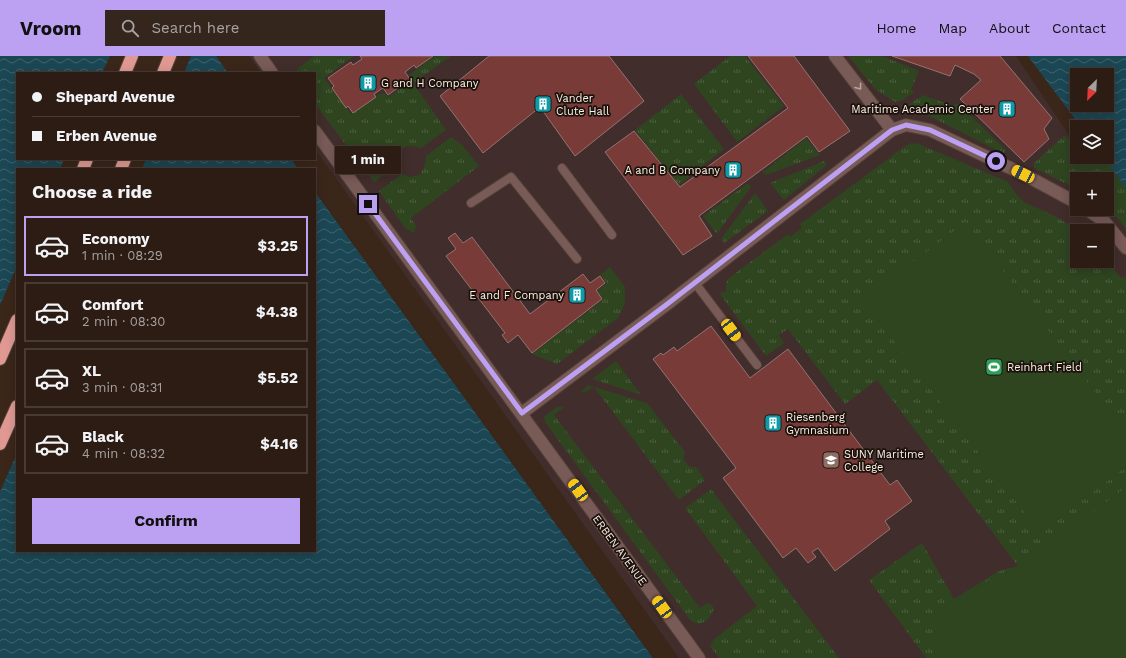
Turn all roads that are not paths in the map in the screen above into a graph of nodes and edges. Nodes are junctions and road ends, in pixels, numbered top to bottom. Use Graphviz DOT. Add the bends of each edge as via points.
graph roads {
  1 [pos="132,56"];
  2 [pos="170,56"];
  3 [pos="260,56"];
  4 [pos="835,56"];
  5 [pos="125,72"];
  6 [pos="163,72"];
  7 [pos="271,72"];
  8 [pos="892,130"];
  9 [pos="316,132"];
  10 [pos="562,168"];
  11 [pos="1070,200"];
  12 [pos="471,203"];
  13 [pos="1096,216"];
  14 [pos="612,235"];
  15 [pos="1126,248"];
  16 [pos="577,259"];
  17 [pos="695,283"];
  18 [pos="16,322"];
  19 [pos="0,360"];
  20 [pos="757,365"];
  21 [pos="16,408"];
  22 [pos="522,413"];
  23 [pos="0,444"];
  24 [pos="699,658"];
  1 -- 5 [label="highway"];
  2 -- 6 [label="highway"];
  3 -- 7 [label="street"];
  4 -- 8 [label="street, one-way"];
  8 -- 11 [label="street" via="906,125 930,130 1023,174"];
  8 -- 17 [label="street"];
  9 -- 22 [label="street, ERBEN AVENUE"];
  10 -- 14 [label="lane"];
  12 -- 16 [label="lane" via="512,177"];
  13 -- 15 [label="street" via="1104,221"];
  17 -- 20 [label="lane"];
  17 -- 22 [label="street"];
  18 -- 19 [label="highway"];
  21 -- 23 [label="highway"];
  22 -- 24 [label="street, ERBEN AVENUE"];
}
